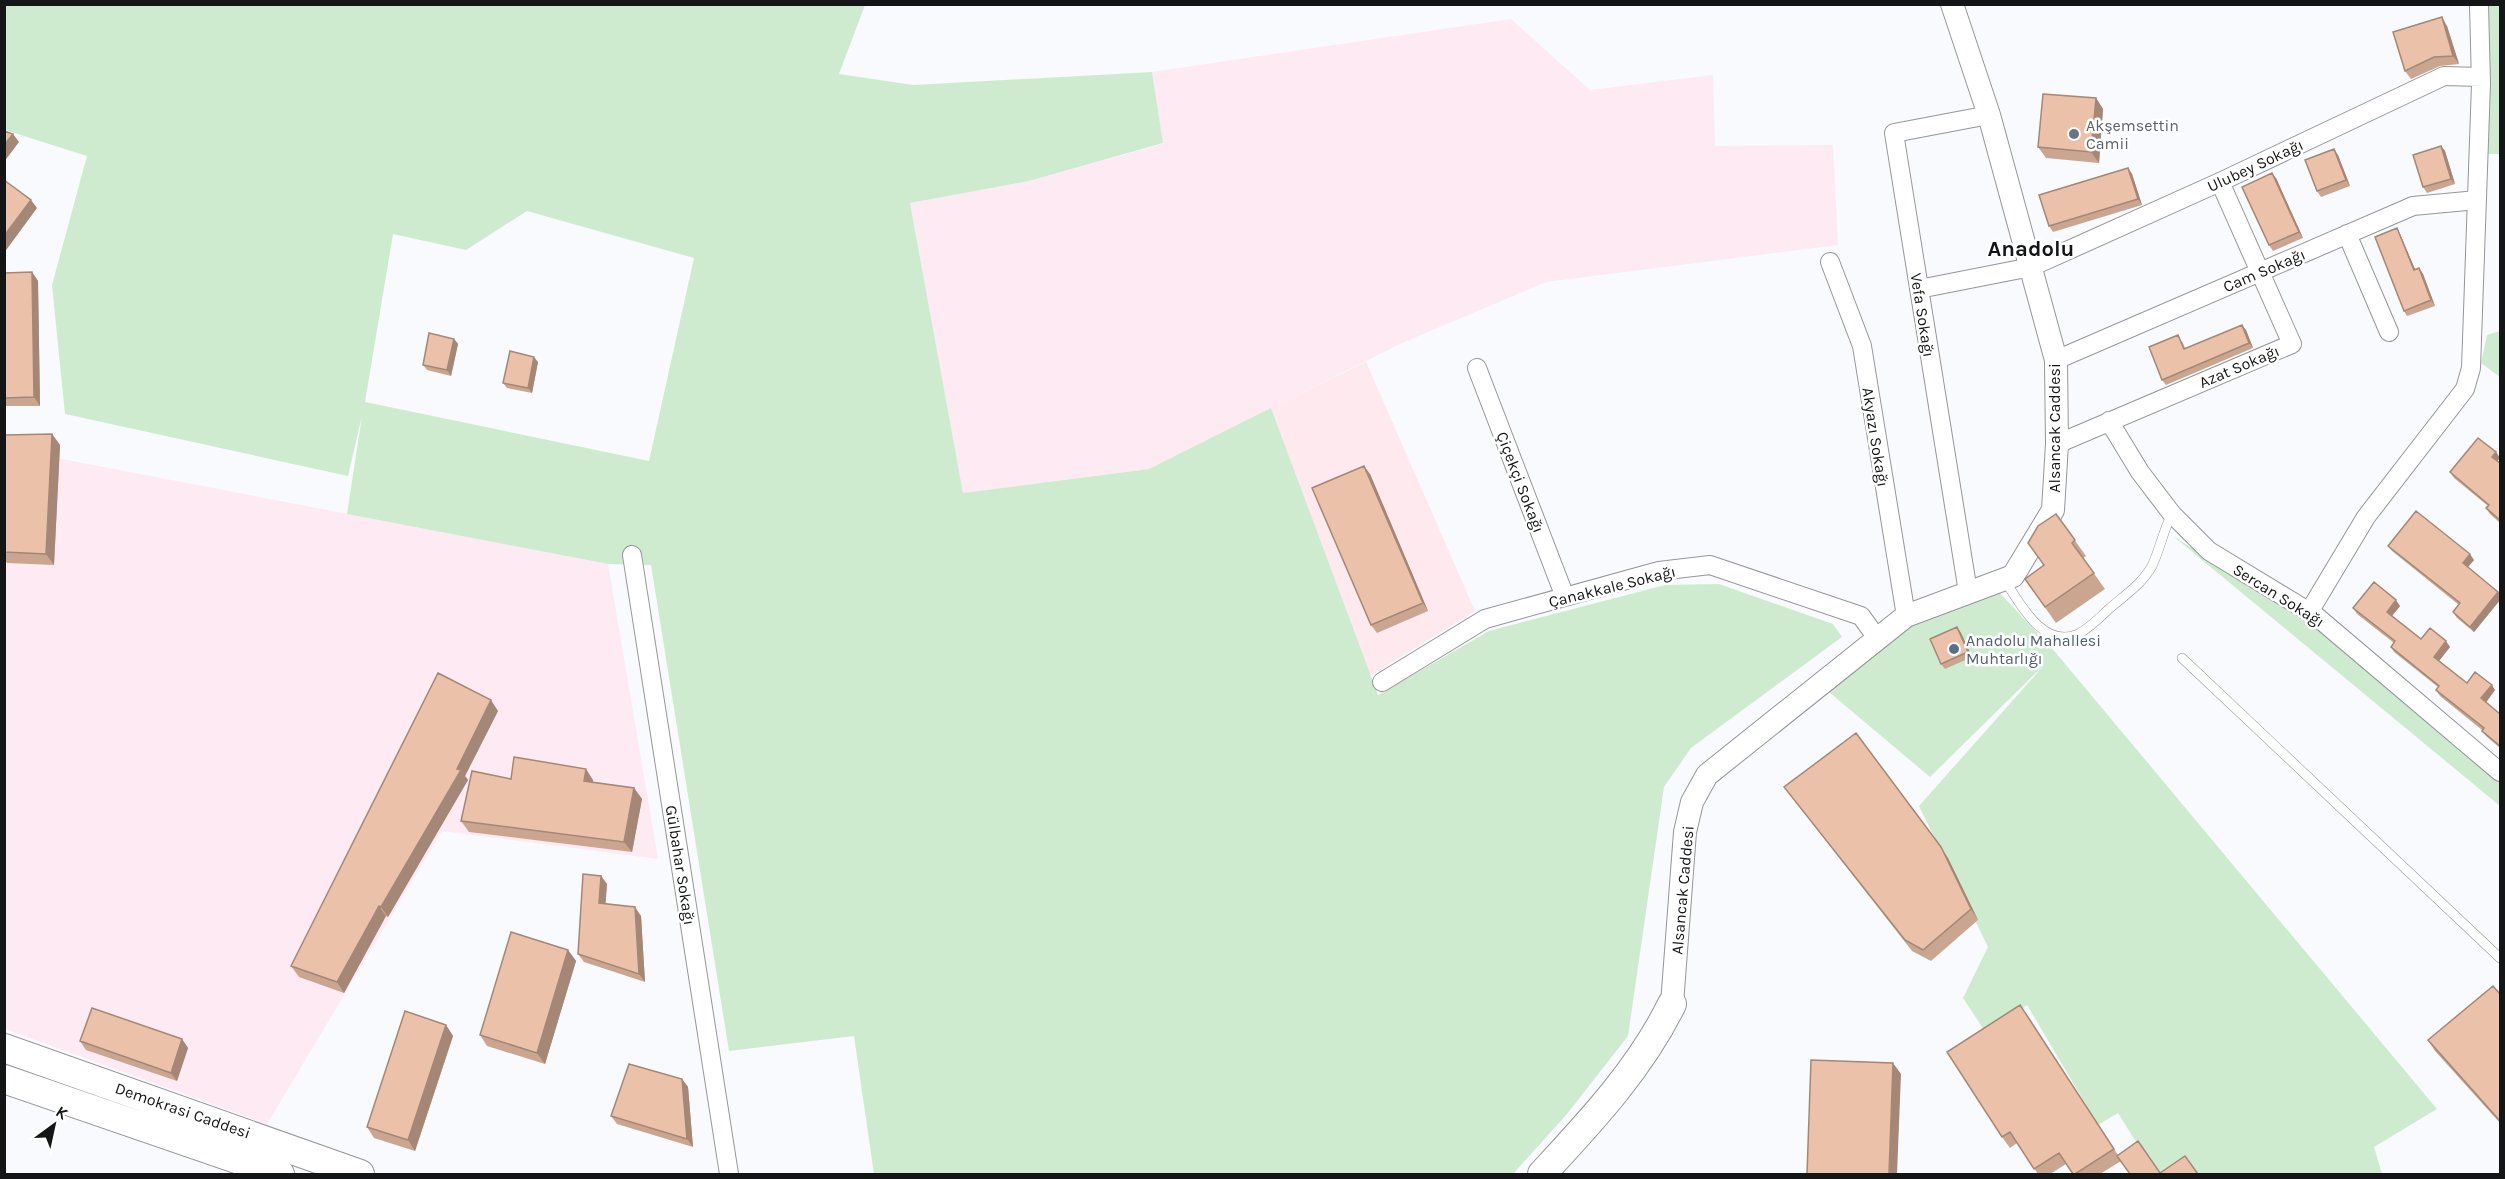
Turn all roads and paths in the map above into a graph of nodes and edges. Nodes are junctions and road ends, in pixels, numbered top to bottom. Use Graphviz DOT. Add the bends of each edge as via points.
graph roads {
  1 [pos="1952,4"];
  2 [pos="2479,4"];
  3 [pos="2481,76"];
  4 [pos="1989,115"];
  5 [pos="2220,182"];
  6 [pos="2477,200"];
  7 [pos="2348,234"];
  8 [pos="1830,262"];
  9 [pos="2031,267"];
  10 [pos="2260,272"];
  11 [pos="1919,289"];
  12 [pos="2389,332"];
  13 [pos="2056,360"];
  14 [pos="1477,368"];
  15 [pos="2109,421"];
  16 [pos="2057,444"];
  17 [pos="2172,514"];
  18 [pos="632,555"];
  19 [pos="2004,579"];
  20 [pos="1968,592"];
  21 [pos="1565,597"];
  22 [pos="2309,612"];
  23 [pos="1905,616"];
  24 [pos="1877,638"];
  25 [pos="2182,658"];
  26 [pos="1382,682"];
  27 [pos="2500,772"];
  28 [pos="2500,958"];
  29 [pos="1672,1004"];
  30 [pos="4,1048"];
  31 [pos="4,1079"];
  32 [pos="211,1150"];
  33 [pos="258,1174"];
  34 [pos="280,1174"];
  35 [pos="360,1174"];
  36 [pos="729,1174"];
  37 [pos="1542,1174"];
  38 [pos="1566,1174"];
  1 -- 4 [label="street, Alsancak Caddesi"];
  2 -- 3 [label="street"];
  3 -- 5 [label="street, Ulubey Sokağı" via="2444,76"];
  3 -- 6 [label="street"];
  4 -- 9 [label="street, Alsancak Caddesi"];
  4 -- 11 [label="street, Vefa Sokağı" via="1894,133"];
  5 -- 9 [label="street, Ulubey Sokağı"];
  5 -- 10 [label="street, Azat Sokağı"];
  6 -- 7 [label="street, Cam Sokağı" via="2413,206"];
  6 -- 22 [label="street" via="2471,368 2465,389 2367,518"];
  7 -- 10 [label="street, Cam Sokağı"];
  7 -- 12 [label="street"];
  8 -- 23 [label="street, Akyazı Sokağı" via="1862,346"];
  9 -- 11 [label="street, Ulubey Sokağı"];
  9 -- 13 [label="street, Alsancak Caddesi"];
  10 -- 13 [label="street, Cam Sokağı"];
  10 -- 15 [label="street, Azat Sokağı" via="2292,344"];
  11 -- 20 [label="street, Vefa Sokağı"];
  13 -- 16 [label="street, Alsancak Caddesi"];
  14 -- 21 [label="street, Çiçekçi Sokağı"];
  15 -- 16 [label="street, Azat Sokağı"];
  15 -- 17 [label="street, Sercan Sokağı"];
  16 -- 19 [label="street, Alsancak Caddesi" via="2053,510 2013,576"];
  17 -- 19 [label="lane" via="2145,577 2076,635 2057,637 2043,631"];
  17 -- 22 [label="street, Sercan Sokağı" via="2209,551"];
  18 -- 36 [label="street, Gülbahar Sokağı"];
  19 -- 20 [label="street, Alsancak Caddesi"];
  20 -- 23 [label="street, Alsancak Caddesi"];
  21 -- 24 [label="street, Çanakkale Sokağı" via="1659,571 1710,565 1861,616"];
  21 -- 26 [label="street, Çanakkale Sokağı" via="1485,619"];
  22 -- 27 [label="street, Sercan Sokağı"];
  23 -- 24 [label="street, Alsancak Caddesi"];
  24 -- 29 [label="street, Alsancak Caddesi" via="1707,775 1692,802 1685,832"];
  25 -- 28 [label="lane"];
  29 -- 37 [label="main road" via="1626,1079"];
  29 -- 38 [label="main road" via="1660,1061"];
  30 -- 35 [label="main road, Demokrasi Caddesi"];
  31 -- 32 [label="main road, Demokrasi Caddesi"];
  32 -- 33 [label="main road"];
  32 -- 34 [label="main road, Demokrasi Caddesi"];
}
